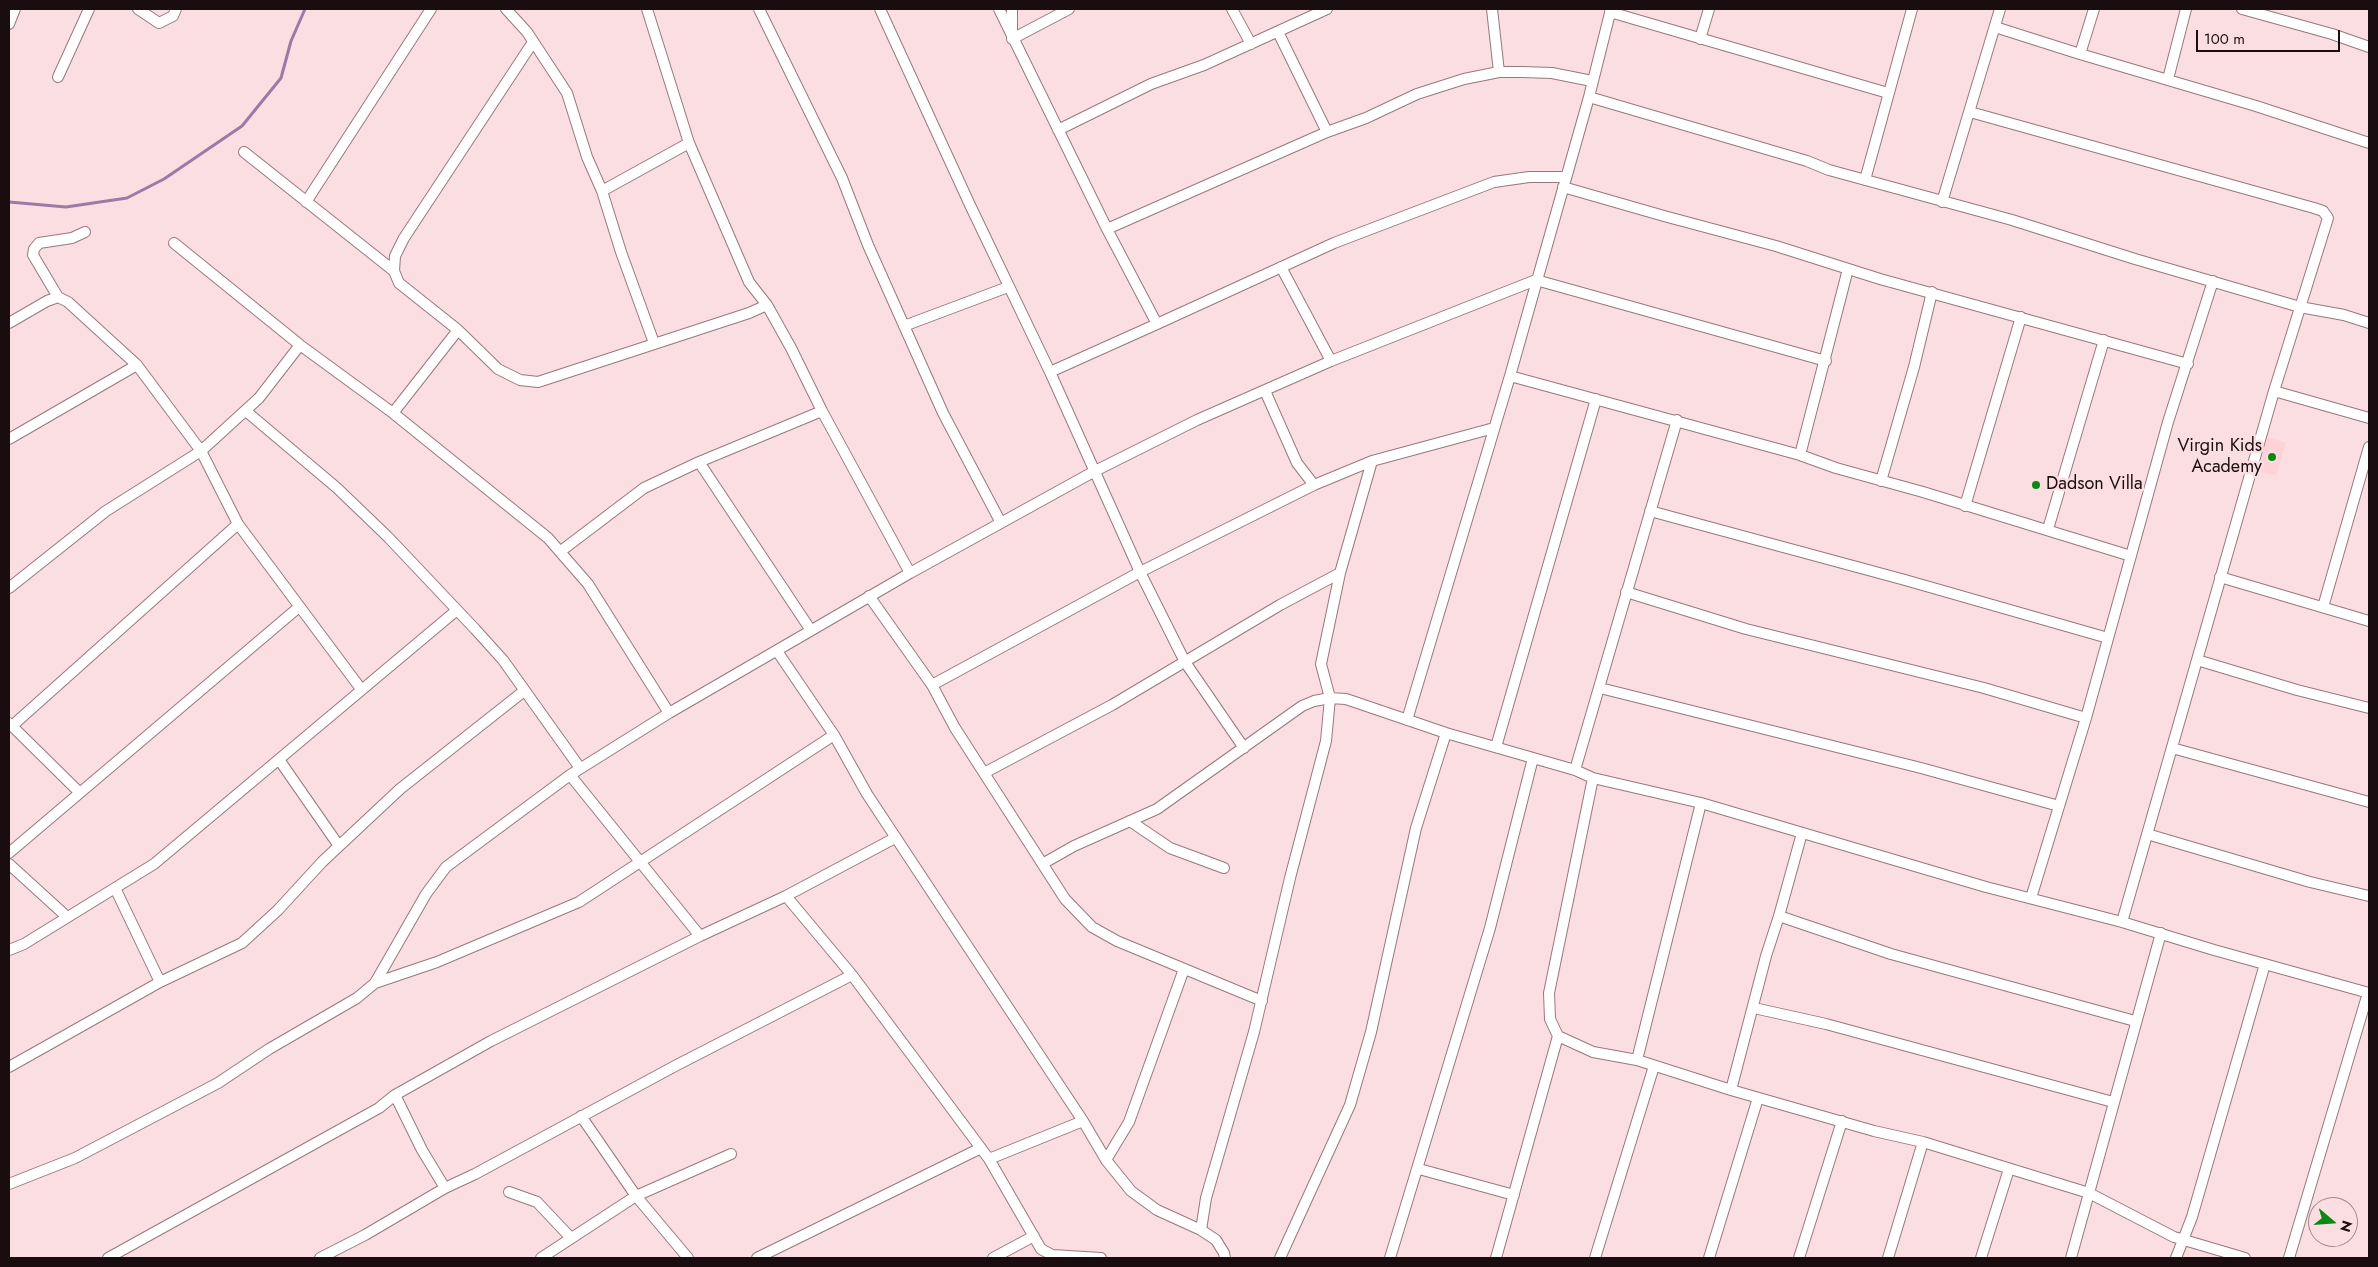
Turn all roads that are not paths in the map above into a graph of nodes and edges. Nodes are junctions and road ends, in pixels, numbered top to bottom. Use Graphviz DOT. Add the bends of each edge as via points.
graph roads {
  1 [pos="15,9"];
  2 [pos="88,9"];
  3 [pos="138,9"];
  4 [pos="176,9"];
  5 [pos="431,9"];
  6 [pos="506,9"];
  7 [pos="647,9"];
  8 [pos="759,9"];
  9 [pos="880,9"];
  10 [pos="998,9"];
  11 [pos="1012,9"];
  12 [pos="1069,9"];
  13 [pos="1232,9"];
  14 [pos="1327,9"];
  15 [pos="1492,9"];
  16 [pos="1708,9"];
  17 [pos="1912,9"];
  18 [pos="2000,9"];
  19 [pos="2094,9"];
  20 [pos="2186,9"];
  21 [pos="2242,9"];
  22 [pos="1611,10"];
  23 [pos="9,24"];
  24 [pos="1995,27"];
  25 [pos="1278,32"];
  26 [pos="1012,38"];
  27 [pos="1700,39"];
  28 [pos="533,42"];
  29 [pos="1250,44"];
  30 [pos="2369,47"];
  31 [pos="2080,54"];
  32 [pos="1498,72"];
  33 [pos="58,77"];
  34 [pos="2168,78"];
  35 [pos="1592,81"];
  36 [pos="1888,93"];
  37 [pos="1589,97"];
  38 [pos="1970,112"];
  39 [pos="1058,130"];
  40 [pos="1327,132"];
  41 [pos="688,143"];
  42 [pos="2369,143"];
  43 [pos="244,152"];
  44 [pos="1865,180"];
  45 [pos="1564,182"];
  46 [pos="602,191"];
  47 [pos="306,202"];
  48 [pos="1942,202"];
  49 [pos="1106,229"];
  50 [pos="86,232"];
  51 [pos="174,243"];
  52 [pos="1281,267"];
  53 [pos="1848,269"];
  54 [pos="394,272"];
  55 [pos="1536,280"];
  56 [pos="2213,281"];
  57 [pos="1008,287"];
  58 [pos="1932,292"];
  59 [pos="58,297"];
  60 [pos="767,305"];
  61 [pos="2300,307"];
  62 [pos="2021,317"];
  63 [pos="9,323"];
  64 [pos="2369,323"];
  65 [pos="1157,324"];
  66 [pos="904,326"];
  67 [pos="458,330"];
  68 [pos="2104,340"];
  69 [pos="654,343"];
  70 [pos="300,345"];
  71 [pos="1331,361"];
  72 [pos="1826,361"];
  73 [pos="2188,364"];
  74 [pos="137,365"];
  75 [pos="1050,372"];
  76 [pos="1510,376"];
  77 [pos="1265,391"];
  78 [pos="2274,391"];
  79 [pos="1596,399"];
  80 [pos="822,411"];
  81 [pos="247,412"];
  82 [pos="393,414"];
  83 [pos="2369,418"];
  84 [pos="1677,420"];
  85 [pos="1494,428"];
  86 [pos="9,439"];
  87 [pos="2369,448"];
  88 [pos="201,451"];
  89 [pos="1800,455"];
  90 [pos="1372,461"];
  91 [pos="698,462"];
  92 [pos="1095,471"];
  93 [pos="1881,481"];
  94 [pos="1314,485"];
  95 [pos="1965,506"];
  96 [pos="1650,510"];
  97 [pos="238,524"];
  98 [pos="1001,524"];
  99 [pos="2048,530"];
  100 [pos="562,551"];
  101 [pos="2131,556"];
  102 [pos="1140,572"];
  103 [pos="910,573"];
  104 [pos="1340,573"];
  105 [pos="2220,577"];
  106 [pos="9,588"];
  107 [pos="1626,592"];
  108 [pos="869,596"];
  109 [pos="2323,606"];
  110 [pos="299,607"];
  111 [pos="457,610"];
  112 [pos="2369,621"];
  113 [pos="810,629"];
  114 [pos="2108,638"];
  115 [pos="776,651"];
  116 [pos="2197,660"];
  117 [pos="1184,662"];
  118 [pos="932,685"];
  119 [pos="1600,688"];
  120 [pos="361,689"];
  121 [pos="524,691"];
  122 [pos="1330,698"];
  123 [pos="2369,708"];
  124 [pos="669,713"];
  125 [pos="2086,718"];
  126 [pos="1407,720"];
  127 [pos="11,725"];
  128 [pos="1446,733"];
  129 [pos="834,735"];
  130 [pos="1496,747"];
  131 [pos="1244,748"];
  132 [pos="2172,748"];
  133 [pos="1533,758"];
  134 [pos="280,760"];
  135 [pos="580,768"];
  136 [pos="1576,770"];
  137 [pos="984,773"];
  138 [pos="570,775"];
  139 [pos="1594,778"];
  140 [pos="79,792"];
  141 [pos="2369,802"];
  142 [pos="1701,803"];
  143 [pos="2059,806"];
  144 [pos="1130,821"];
  145 [pos="1802,833"];
  146 [pos="2148,834"];
  147 [pos="895,838"];
  148 [pos="339,846"];
  149 [pos="9,853"];
  150 [pos="641,862"];
  151 [pos="1044,863"];
  152 [pos="9,864"];
  153 [pos="1224,868"];
  154 [pos="115,888"];
  155 [pos="786,896"];
  156 [pos="2369,896"];
  157 [pos="2031,898"];
  158 [pos="66,916"];
  159 [pos="1779,916"];
  160 [pos="2122,922"];
  161 [pos="2161,933"];
  162 [pos="700,936"];
  163 [pos="9,950"];
  164 [pos="2265,964"];
  165 [pos="1184,969"];
  166 [pos="852,975"];
  167 [pos="160,982"];
  168 [pos="375,983"];
  169 [pos="2369,993"];
  170 [pos="1262,1001"];
  171 [pos="1754,1008"];
  172 [pos="2135,1021"];
  173 [pos="1558,1036"];
  174 [pos="1637,1060"];
  175 [pos="1654,1066"];
  176 [pos="9,1068"];
  177 [pos="1731,1090"];
  178 [pos="395,1095"];
  179 [pos="1758,1098"];
  180 [pos="2113,1102"];
  181 [pos="581,1116"];
  182 [pos="1842,1120"];
  183 [pos="1083,1121"];
  184 [pos="1923,1142"];
  185 [pos="981,1148"];
  186 [pos="731,1154"];
  187 [pos="989,1159"];
  188 [pos="1106,1160"];
  189 [pos="1419,1169"];
  190 [pos="2010,1169"];
  191 [pos="13,1182"];
  192 [pos="445,1188"];
  193 [pos="509,1192"];
  194 [pos="2089,1193"];
  195 [pos="1514,1195"];
  196 [pos="636,1196"];
  197 [pos="1200,1230"];
  198 [pos="1034,1236"];
  199 [pos="571,1238"];
  200 [pos="2184,1239"];
  201 [pos="108,1258"];
  202 [pos="320,1258"];
  203 [pos="541,1258"];
  204 [pos="688,1258"];
  205 [pos="757,1258"];
  206 [pos="993,1258"];
  207 [pos="1101,1258"];
  208 [pos="1224,1258"];
  209 [pos="1280,1258"];
  210 [pos="1390,1258"];
  211 [pos="1496,1258"];
  212 [pos="1595,1258"];
  213 [pos="1709,1258"];
  214 [pos="1799,1258"];
  215 [pos="1888,1258"];
  216 [pos="1980,1258"];
  217 [pos="2071,1258"];
  218 [pos="2176,1258"];
  219 [pos="2245,1258"];
  220 [pos="2289,1258"];
  1 -- 23 [label="street"];
  2 -- 33 [label="street"];
  3 -- 4 [label="street" via="159,23 173,16"];
  5 -- 47 [label="street"];
  6 -- 28 [label="street"];
  7 -- 41 [label="street"];
  8 -- 66 [label="street" via="842,178"];
  9 -- 57 [label="street"];
  10 -- 26 [label="street"];
  11 -- 26 [label="street"];
  12 -- 26 [label="street"];
  13 -- 29 [label="street"];
  14 -- 25 [label="street"];
  15 -- 32 [label="street"];
  16 -- 27 [label="street"];
  17 -- 36 [label="street"];
  18 -- 24 [label="street"];
  19 -- 31 [label="street"];
  20 -- 34 [label="street"];
  21 -- 30 [label="street"];
  22 -- 27 [label="street"];
  22 -- 35 [label="street"];
  24 -- 31 [label="street"];
  24 -- 38 [label="street"];
  25 -- 29 [label="street"];
  25 -- 40 [label="street"];
  26 -- 39 [label="street"];
  27 -- 36 [label="street"];
  28 -- 46 [label="street" via="567,93 587,157"];
  28 -- 54 [label="street" via="404,238 395,256"];
  29 -- 39 [label="street" via="1151,84"];
  31 -- 34 [label="street"];
  32 -- 35 [label="street" via="1552,73"];
  32 -- 40 [label="street" via="1417,94"];
  34 -- 42 [label="street"];
  35 -- 37 [label="street"];
  36 -- 44 [label="street"];
  37 -- 44 [label="street"];
  37 -- 45 [label="street"];
  38 -- 48 [label="street"];
  38 -- 61 [label="street" via="2323,211 2328,218 2327,226"];
  39 -- 49 [label="street"];
  40 -- 49 [label="street"];
  41 -- 46 [label="street"];
  41 -- 60 [label="street" via="749,282"];
  43 -- 47 [label="street"];
  44 -- 48 [label="street"];
  45 -- 52 [label="street" via="1529,177 1494,182 1334,243"];
  45 -- 53 [label="street" via="1664,216"];
  45 -- 55 [label="street"];
  46 -- 69 [label="street"];
  47 -- 54 [label="street"];
  48 -- 56 [label="street"];
  49 -- 65 [label="street"];
  50 -- 59 [label="street" via="72,238 39,243 34,249 33,255"];
  51 -- 70 [label="street"];
  52 -- 65 [label="street"];
  52 -- 71 [label="street"];
  53 -- 58 [label="street"];
  53 -- 72 [label="street"];
  54 -- 67 [label="street" via="399,283"];
  55 -- 71 [label="street"];
  55 -- 72 [label="street"];
  55 -- 76 [label="street"];
  56 -- 61 [label="street"];
  56 -- 73 [label="street"];
  57 -- 66 [label="street"];
  57 -- 75 [label="street"];
  58 -- 62 [label="street"];
  58 -- 93 [label="street"];
  59 -- 63 [label="street"];
  59 -- 74 [label="street" via="68,302"];
  60 -- 69 [label="street"];
  60 -- 80 [label="street"];
  61 -- 64 [label="street"];
  61 -- 78 [label="street"];
  62 -- 68 [label="street"];
  62 -- 95 [label="street"];
  65 -- 75 [label="street"];
  66 -- 98 [label="street" via="943,413"];
  67 -- 69 [label="street" via="498,369 520,380 538,382"];
  67 -- 82 [label="street"];
  68 -- 73 [label="street"];
  68 -- 99 [label="street"];
  70 -- 81 [label="street"];
  70 -- 82 [label="street"];
  71 -- 77 [label="street"];
  72 -- 89 [label="street"];
  73 -- 101 [label="street" via="2168,422"];
  74 -- 86 [label="street"];
  74 -- 88 [label="street"];
  75 -- 92 [label="street"];
  76 -- 79 [label="street"];
  76 -- 85 [label="street"];
  77 -- 92 [label="street" via="1197,420"];
  77 -- 94 [label="street" via="1297,462"];
  78 -- 83 [label="street"];
  78 -- 105 [label="street"];
  79 -- 84 [label="street"];
  79 -- 130 [label="street"];
  80 -- 91 [label="street"];
  80 -- 103 [label="street"];
  81 -- 88 [label="street"];
  81 -- 111 [label="street" via="388,536"];
  82 -- 100 [label="street"];
  84 -- 89 [label="street"];
  84 -- 96 [label="street"];
  85 -- 90 [label="street"];
  85 -- 126 [label="street"];
  87 -- 109 [label="street"];
  88 -- 97 [label="street"];
  88 -- 106 [label="street" via="106,511"];
  89 -- 93 [label="street"];
  90 -- 94 [label="street"];
  90 -- 104 [label="street"];
  91 -- 100 [label="street" via="633,494"];
  91 -- 113 [label="street"];
  92 -- 98 [label="street"];
  92 -- 102 [label="street"];
  93 -- 95 [label="street"];
  94 -- 102 [label="street"];
  95 -- 99 [label="street"];
  96 -- 107 [label="street"];
  96 -- 114 [label="street"];
  97 -- 110 [label="street"];
  97 -- 127 [label="street"];
  98 -- 103 [label="street"];
  99 -- 101 [label="street"];
  100 -- 124 [label="street" via="588,584"];
  101 -- 114 [label="street"];
  102 -- 117 [label="street"];
  102 -- 118 [label="street"];
  103 -- 108 [label="street"];
  104 -- 117 [label="street"];
  104 -- 122 [label="street" via="1321,664"];
  105 -- 109 [label="street"];
  105 -- 116 [label="street"];
  107 -- 119 [label="street"];
  107 -- 125 [label="street" via="1746,630 1984,688"];
  108 -- 113 [label="street"];
  108 -- 118 [label="street"];
  109 -- 112 [label="street"];
  110 -- 120 [label="street"];
  110 -- 140 [label="street"];
  111 -- 120 [label="street"];
  111 -- 121 [label="street" via="503,660"];
  113 -- 115 [label="street"];
  114 -- 125 [label="street"];
  115 -- 124 [label="street"];
  115 -- 129 [label="street"];
  116 -- 123 [label="street"];
  116 -- 132 [label="street"];
  117 -- 131 [label="street"];
  117 -- 137 [label="street" via="1112,705"];
  118 -- 137 [label="street"];
  119 -- 136 [label="street"];
  119 -- 143 [label="street" via="1912,765"];
  120 -- 134 [label="street"];
  121 -- 135 [label="street"];
  121 -- 148 [label="street" via="400,789"];
  122 -- 126 [label="street" via="1346,699"];
  122 -- 131 [label="street" via="1302,706"];
  122 -- 170 [label="street" via="1326,741"];
  124 -- 135 [label="street"];
  125 -- 143 [label="street"];
  126 -- 128 [label="street"];
  127 -- 140 [label="street"];
  128 -- 130 [label="street"];
  128 -- 209 [label="street" via="1416,828 1370,1032 1350,1105"];
  129 -- 147 [label="street" via="866,794"];
  129 -- 150 [label="street"];
  130 -- 133 [label="street"];
  131 -- 144 [label="street" via="1157,808"];
  132 -- 141 [label="street"];
  132 -- 146 [label="street"];
  133 -- 136 [label="street"];
  133 -- 189 [label="street" via="1490,928"];
  134 -- 148 [label="street"];
  134 -- 154 [label="street" via="154,864"];
  135 -- 138 [label="street"];
  136 -- 139 [label="street"];
  137 -- 151 [label="street"];
  138 -- 150 [label="street"];
  138 -- 168 [label="street" via="446,867 426,894"];
  139 -- 142 [label="street"];
  139 -- 173 [label="street" via="1549,993 1550,1019"];
  140 -- 149 [label="street"];
  142 -- 145 [label="street"];
  142 -- 174 [label="street"];
  143 -- 157 [label="street"];
  144 -- 151 [label="street"];
  144 -- 153 [label="street" via="1170,848"];
  145 -- 157 [label="street"];
  145 -- 159 [label="street"];
  146 -- 156 [label="street"];
  146 -- 160 [label="street"];
  147 -- 155 [label="street"];
  147 -- 183 [label="street"];
  148 -- 167 [label="street" via="242,943"];
  150 -- 162 [label="street"];
  150 -- 168 [label="street" via="579,902 437,962"];
  151 -- 165 [label="street" via="1065,899 1092,927"];
  152 -- 158 [label="street"];
  154 -- 158 [label="street"];
  154 -- 167 [label="street"];
  155 -- 162 [label="street"];
  155 -- 166 [label="street"];
  157 -- 160 [label="street"];
  158 -- 163 [label="street" via="24,944"];
  159 -- 171 [label="street"];
  159 -- 172 [label="street" via="1891,954"];
  160 -- 161 [label="street"];
  161 -- 164 [label="street"];
  161 -- 172 [label="street"];
  162 -- 178 [label="street" via="491,1041"];
  164 -- 169 [label="street"];
  164 -- 200 [label="street"];
  165 -- 170 [label="street"];
  165 -- 188 [label="street" via="1129,1122"];
  166 -- 181 [label="street"];
  166 -- 185 [label="street"];
  167 -- 176 [label="street"];
  168 -- 191 [label="street" via="357,998 218,1083 75,1158"];
  169 -- 220 [label="street"];
  170 -- 197 [label="street" via="1206,1198"];
  171 -- 177 [label="street"];
  171 -- 180 [label="street" via="1826,1024"];
  172 -- 180 [label="street"];
  173 -- 174 [label="street" via="1592,1052"];
  173 -- 195 [label="street"];
  174 -- 175 [label="street"];
  175 -- 177 [label="street"];
  175 -- 212 [label="street"];
  177 -- 179 [label="street"];
  178 -- 192 [label="street"];
  178 -- 201 [label="street" via="379,1108"];
  179 -- 182 [label="street"];
  179 -- 213 [label="street"];
  180 -- 194 [label="street"];
  181 -- 192 [label="street"];
  181 -- 196 [label="street"];
  182 -- 184 [label="street"];
  182 -- 214 [label="street"];
  183 -- 187 [label="street"];
  183 -- 188 [label="street"];
  184 -- 190 [label="street"];
  184 -- 215 [label="street"];
  185 -- 187 [label="street"];
  185 -- 205 [label="street"];
  186 -- 196 [label="street"];
  187 -- 198 [label="street"];
  188 -- 197 [label="street" via="1131,1191 1157,1210"];
  189 -- 195 [label="street"];
  189 -- 210 [label="street"];
  190 -- 194 [label="street"];
  190 -- 216 [label="street"];
  192 -- 202 [label="street"];
  193 -- 199 [label="street" via="537,1202"];
  194 -- 200 [label="street"];
  194 -- 217 [label="street"];
  195 -- 211 [label="street"];
  196 -- 199 [label="street"];
  196 -- 204 [label="street"];
  197 -- 208 [label="street" via="1216,1240"];
  198 -- 206 [label="street"];
  198 -- 207 [label="street" via="1041,1249 1052,1255"];
  199 -- 203 [label="street"];
  200 -- 218 [label="street"];
  200 -- 219 [label="street"];
}
